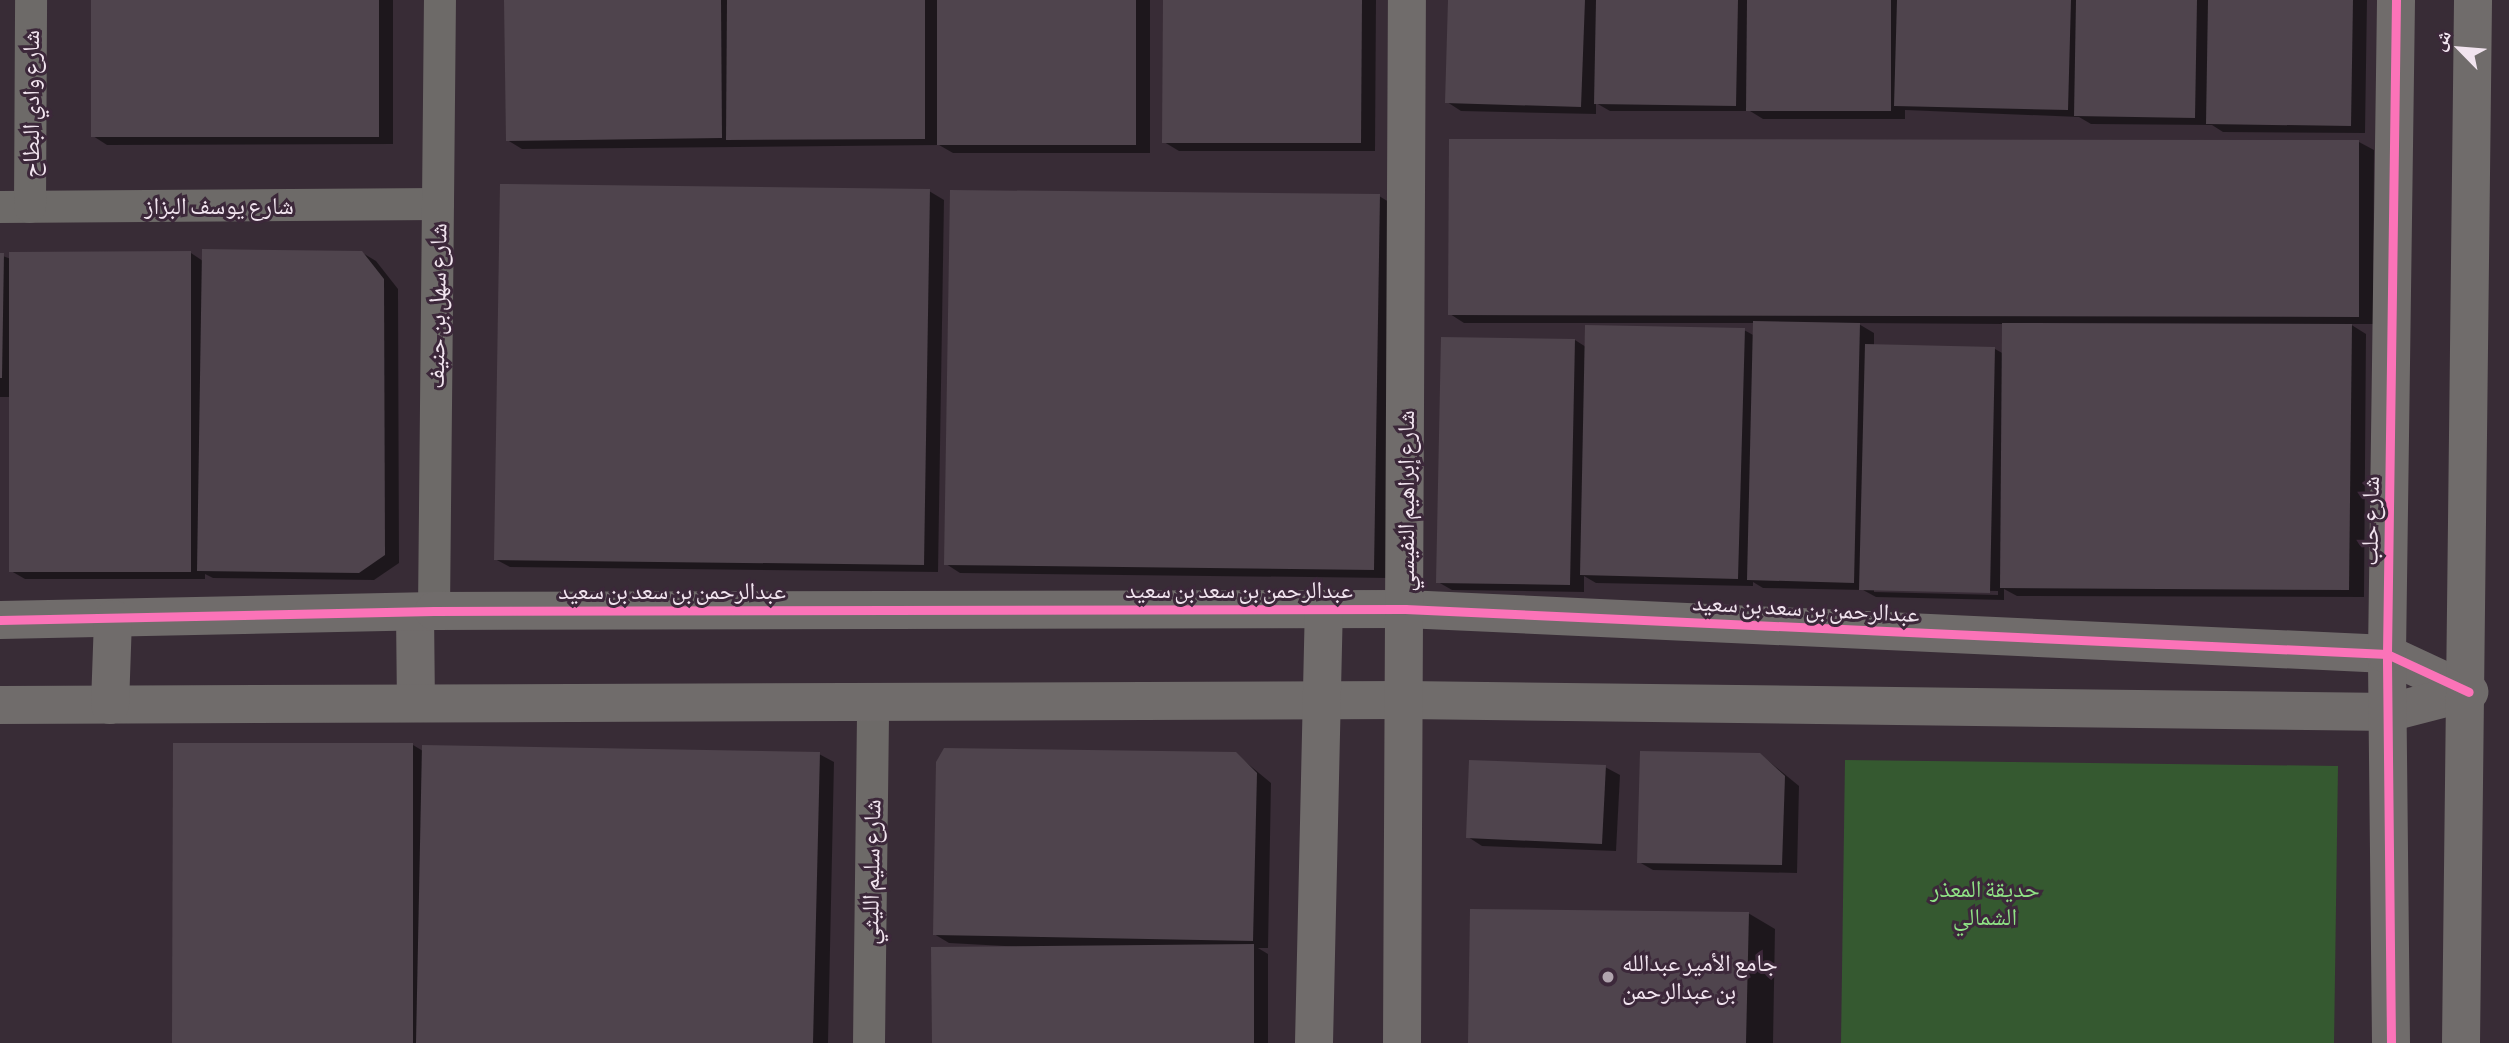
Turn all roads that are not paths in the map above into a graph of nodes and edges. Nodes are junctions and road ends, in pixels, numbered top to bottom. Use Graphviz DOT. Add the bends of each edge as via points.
graph roads {
  1 [pos="31,0"];
  2 [pos="440,0"];
  3 [pos="1407,0"];
  4 [pos="2396,0"];
  5 [pos="2473,0"];
  6 [pos="438,204"];
  7 [pos="15,207"];
  8 [pos="1324,609"];
  9 [pos="1405,609"];
  10 [pos="425,611"];
  11 [pos="113,619"];
  12 [pos="0,620"];
  13 [pos="2387,654"];
  14 [pos="2469,692"];
  15 [pos="873,700"];
  16 [pos="1325,700"];
  17 [pos="1405,700"];
  18 [pos="416,703"];
  19 [pos="0,705"];
  20 [pos="110,705"];
  21 [pos="2391,712"];
  22 [pos="869,1043"];
  23 [pos="1314,1043"];
  24 [pos="1402,1043"];
  25 [pos="2391,1043"];
  26 [pos="2461,1043"];
  1 -- 7 [label="street, شارع وادي البطاح"];
  2 -- 6 [label="street, شارع سهل بن حنيف"];
  3 -- 9 [label="street, شارع إبراهيم النفيسي"];
  4 -- 13 [label="street, شارع حلب"];
  5 -- 14 [label="street"];
  6 -- 7 [label="street, شارع يوسف البزاز"];
  6 -- 10 [label="street, شارع سهل بن حنيف"];
  8 -- 9 [label="street, عبدالرحمن بن سعد بن سعيد"];
  8 -- 10 [label="street, عبدالرحمن بن سعد بن سعيد"];
  8 -- 16 [label="street"];
  9 -- 13 [label="street, عبدالرحمن بن سعد بن سعيد"];
  9 -- 17 [label="street, شارع إبراهيم النفيسي"];
  10 -- 11 [label="street, عبدالرحمن بن سعد بن سعيد"];
  10 -- 18 [label="street"];
  11 -- 12 [label="street, عبدالرحمن بن سعد بن سعيد"];
  11 -- 20 [label="street"];
  13 -- 14 [label="street, عبدالرحمن بن سعد بن سعيد"];
  13 -- 21 [label="street, شارع حلب"];
  14 -- 21 [label="street"];
  14 -- 26 [label="street"];
  15 -- 16 [label="street"];
  15 -- 18 [label="street"];
  15 -- 22 [label="street, شارع سليم الليثي"];
  16 -- 17 [label="street"];
  16 -- 23 [label="street"];
  17 -- 21 [label="street"];
  17 -- 24 [label="street, شارع إبراهيم النفيسي"];
  18 -- 20 [label="street"];
  19 -- 20 [label="street"];
  21 -- 25 [label="street, شارع حلب"];
}
